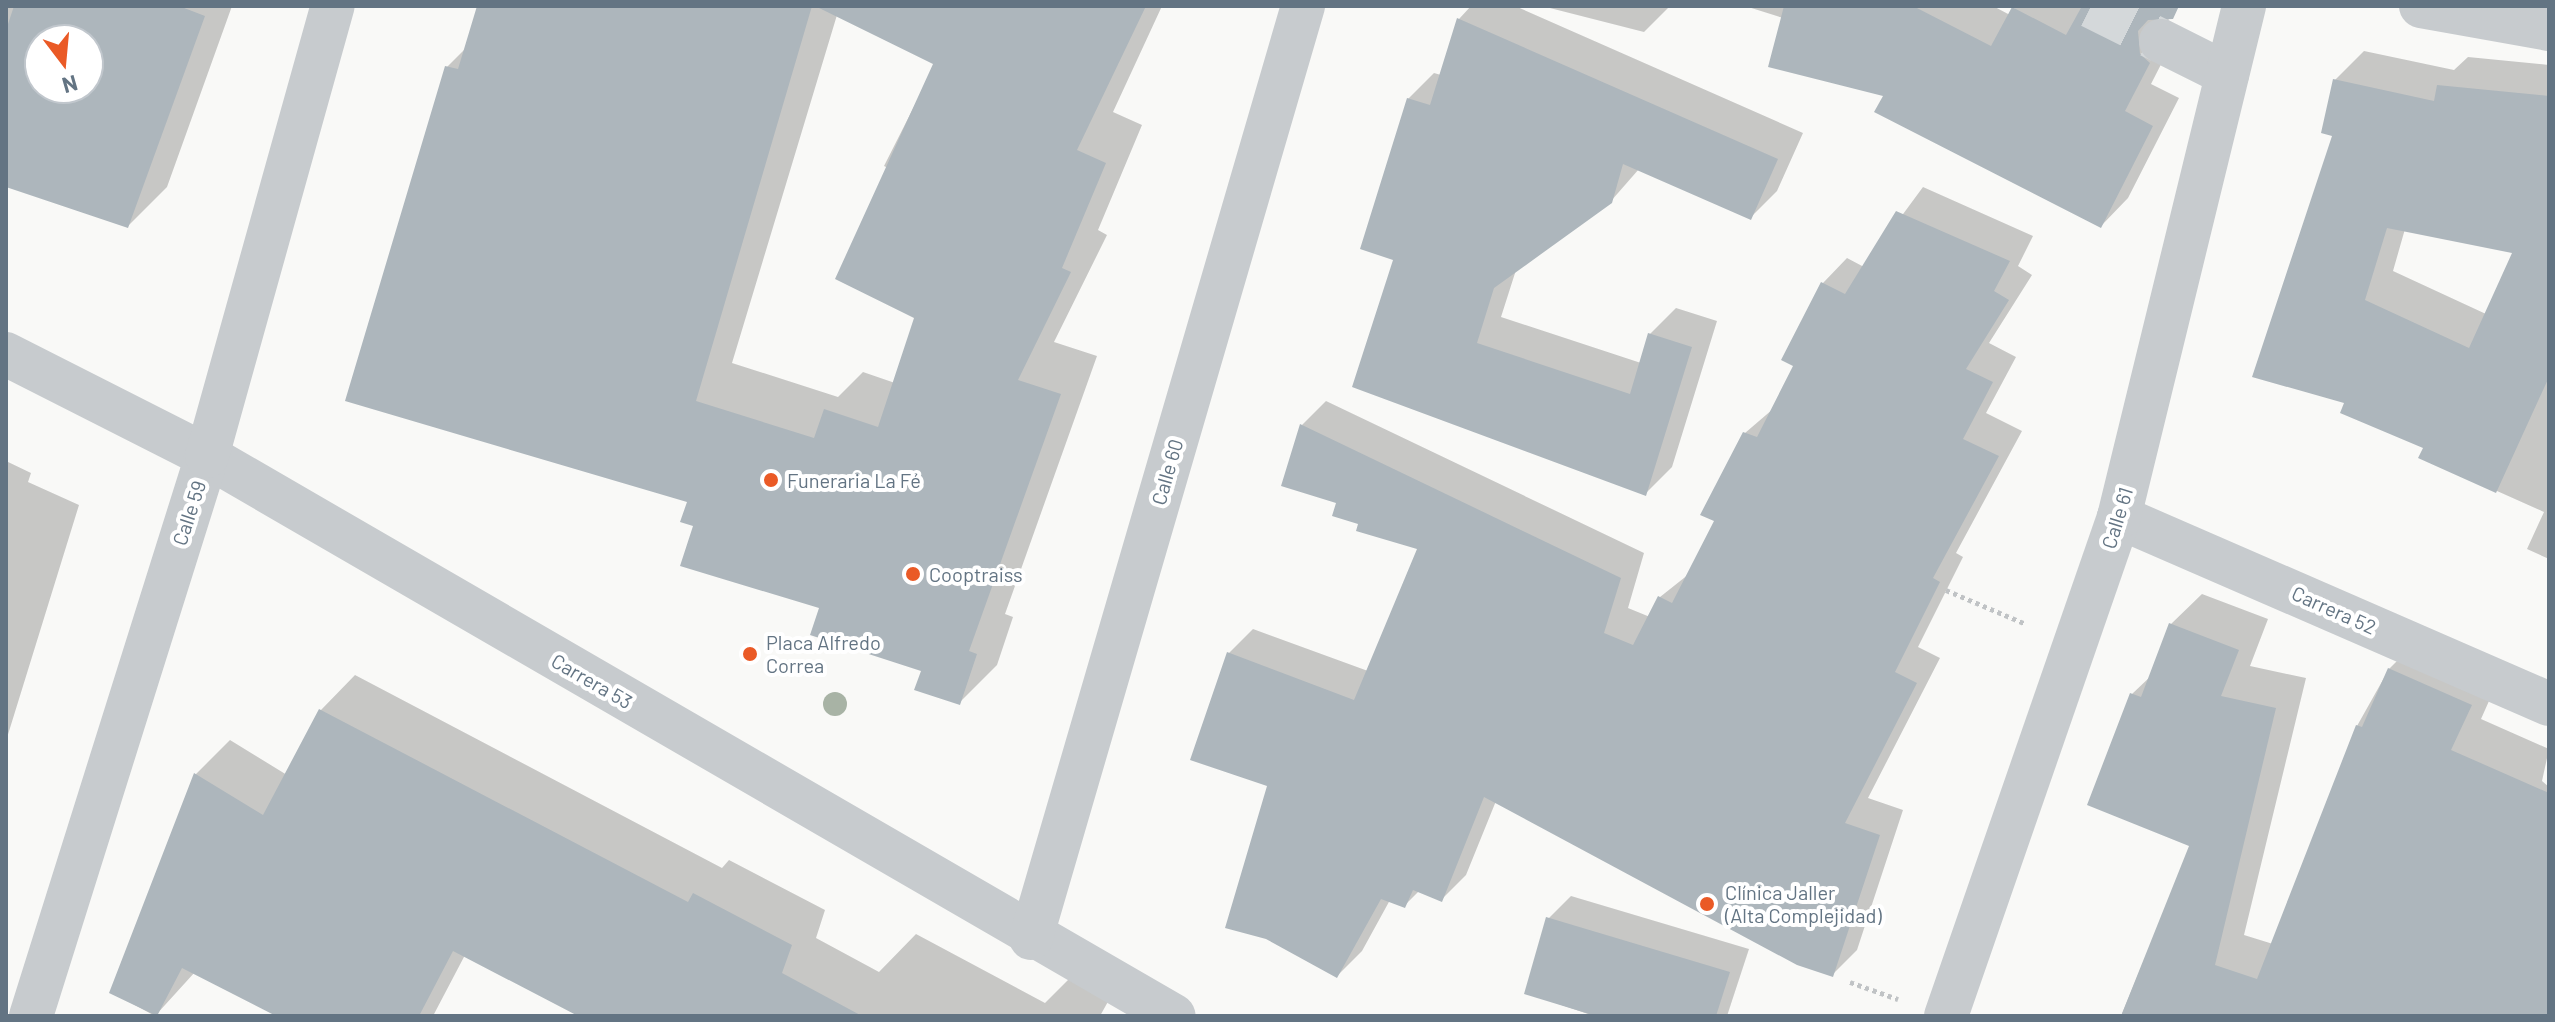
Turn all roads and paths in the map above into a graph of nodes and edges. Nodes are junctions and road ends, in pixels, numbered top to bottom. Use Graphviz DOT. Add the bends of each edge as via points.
graph roads {
  1 [pos="333,6"];
  2 [pos="1303,6"];
  3 [pos="2244,6"];
  4 [pos="2421,6"];
  5 [pos="2549,29"];
  6 [pos="2161,41"];
  7 [pos="2227,74"];
  8 [pos="6,354"];
  9 [pos="207,456"];
  10 [pos="2119,517"];
  11 [pos="1946,590"];
  12 [pos="2075,645"];
  13 [pos="2549,704"];
  14 [pos="1031,938"];
  15 [pos="31,1016"];
  16 [pos="1174,1016"];
  17 [pos="1946,1016"];
  1 -- 9 [label="street, Calle 59"];
  2 -- 14 [label="street, Calle 60"];
  3 -- 7 [label="street, Calle 61"];
  4 -- 5 [label="street"];
  6 -- 7 [label="street"];
  7 -- 10 [label="street, Calle 61"];
  8 -- 9 [label="street, Carrera 53"];
  9 -- 14 [label="street, Carrera 53"];
  9 -- 15 [label="street, Calle 59"];
  10 -- 12 [label="street, Calle 61"];
  10 -- 13 [label="street, Carrera 52"];
  11 -- 12 [label="path"];
  12 -- 17 [label="street, Calle 61"];
  14 -- 16 [label="street, Carrera 53"];
}
